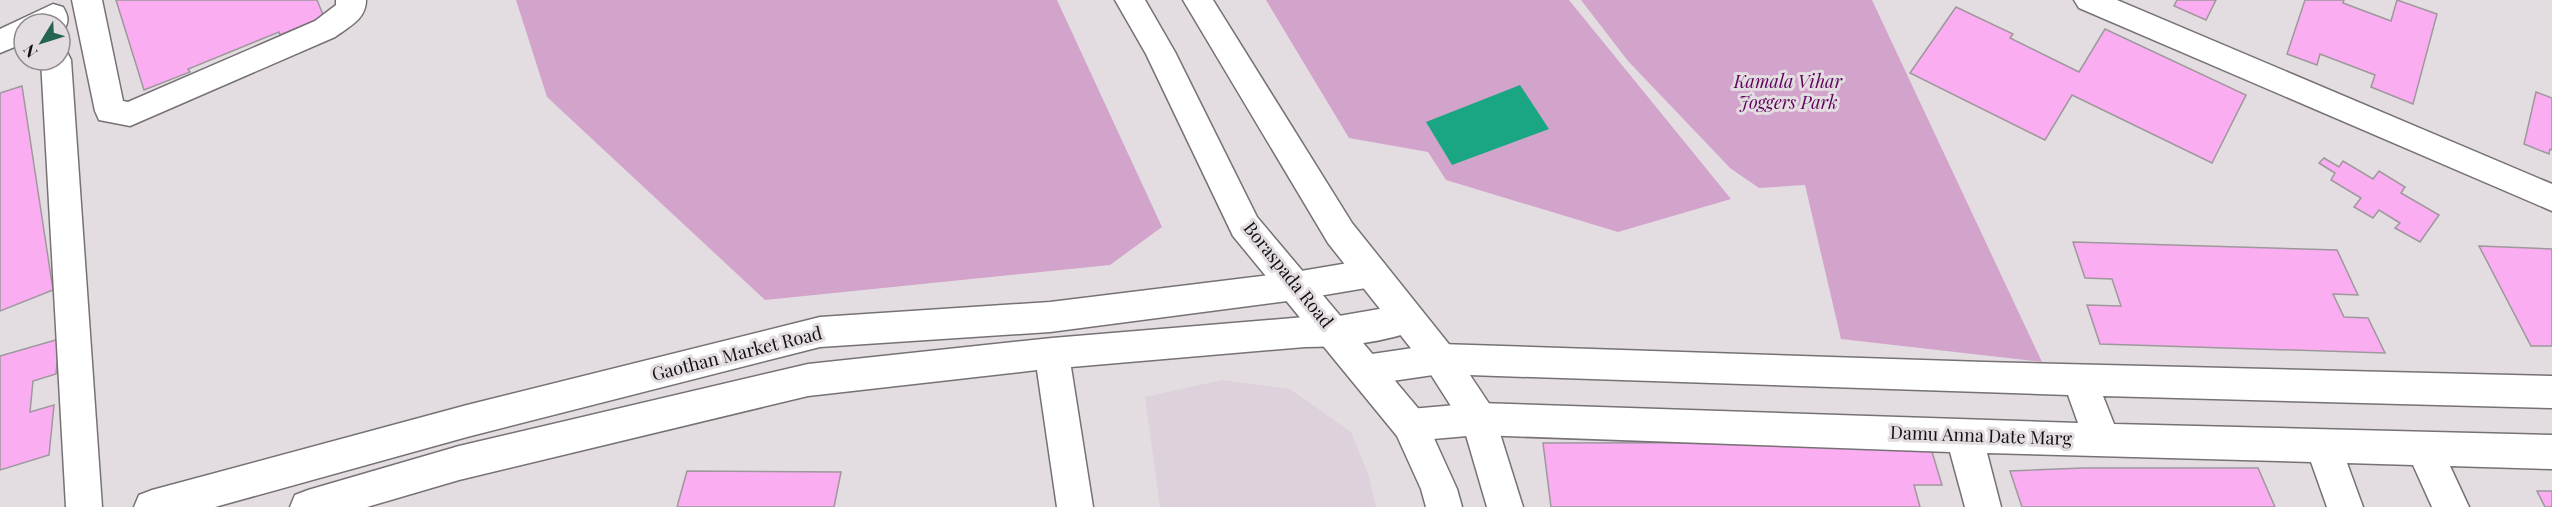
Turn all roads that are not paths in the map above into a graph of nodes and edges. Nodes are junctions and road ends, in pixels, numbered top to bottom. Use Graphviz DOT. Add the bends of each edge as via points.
graph roads {
  1 [pos="87,0"];
  2 [pos="351,0"];
  3 [pos="1130,0"];
  4 [pos="1198,0"];
  5 [pos="2089,0"];
  6 [pos="57,72"];
  7 [pos="2552,198"];
  8 [pos="1372,273"];
  9 [pos="1295,286"];
  10 [pos="1408,319"];
  11 [pos="1007,320"];
  12 [pos="1333,332"];
  13 [pos="1052,354"];
  14 [pos="1010,358"];
  15 [pos="1440,359"];
  16 [pos="1365,370"];
  17 [pos="651,374"];
  18 [pos="2080,380"];
  19 [pos="2552,392"];
  20 [pos="656,416"];
  21 [pos="1479,419"];
  22 [pos="1410,425"];
  23 [pos="1964,436"];
  24 [pos="2102,440"];
  25 [pos="2323,445"];
  26 [pos="2424,448"];
  27 [pos="362,450"];
  28 [pos="2552,452"];
  29 [pos="363,491"];
  30 [pos="84,507"];
  31 [pos="152,507"];
  32 [pos="308,507"];
  33 [pos="1075,507"];
  34 [pos="1444,507"];
  35 [pos="1505,507"];
  36 [pos="1983,507"];
  37 [pos="2345,507"];
  38 [pos="2451,507"];
  1 -- 2 [label="street" via="110,111 130,114 325,29 351,10"];
  3 -- 9 [label="street, Boraspada Road" via="1160,52 1245,226"];
  4 -- 8 [label="street" via="1340,233"];
  5 -- 7 [label="street"];
  6 -- 30 [label="street"];
  8 -- 9 [label="street, Gaothan Market Road"];
  8 -- 10 [label="street"];
  9 -- 11 [label="street, Gaothan Market Road"];
  9 -- 12 [label="street, Boraspada Road"];
  10 -- 12 [label="street"];
  10 -- 15 [label="street"];
  11 -- 14 [label="street"];
  11 -- 17 [label="street, Gaothan Market Road" via="820,332"];
  12 -- 13 [label="street"];
  12 -- 16 [label="street, Boraspada Road"];
  13 -- 14 [label="street"];
  13 -- 33 [label="street"];
  14 -- 20 [label="street" via="808,380"];
  15 -- 16 [label="street"];
  15 -- 18 [label="street"];
  15 -- 21 [label="street"];
  16 -- 22 [label="street, Boraspada Road"];
  17 -- 20 [label="street"];
  17 -- 27 [label="street, Gaothan Market Road"];
  18 -- 19 [label="street"];
  18 -- 24 [label="street"];
  20 -- 29 [label="street" via="459,463"];
  21 -- 22 [label="street, Damu Anna Date Marg"];
  21 -- 23 [label="street, Damu Anna Date Marg"];
  21 -- 35 [label="street"];
  22 -- 34 [label="street, Boraspada Road"];
  23 -- 24 [label="street, Damu Anna Date Marg"];
  23 -- 36 [label="street"];
  24 -- 25 [label="street, Damu Anna Date Marg"];
  25 -- 26 [label="street, Damu Anna Date Marg"];
  25 -- 37 [label="street"];
  26 -- 28 [label="street, Damu Anna Date Marg"];
  26 -- 38 [label="street"];
  27 -- 29 [label="street"];
  27 -- 31 [label="street, Gaothan Market Road"];
  29 -- 32 [label="street"];
}
